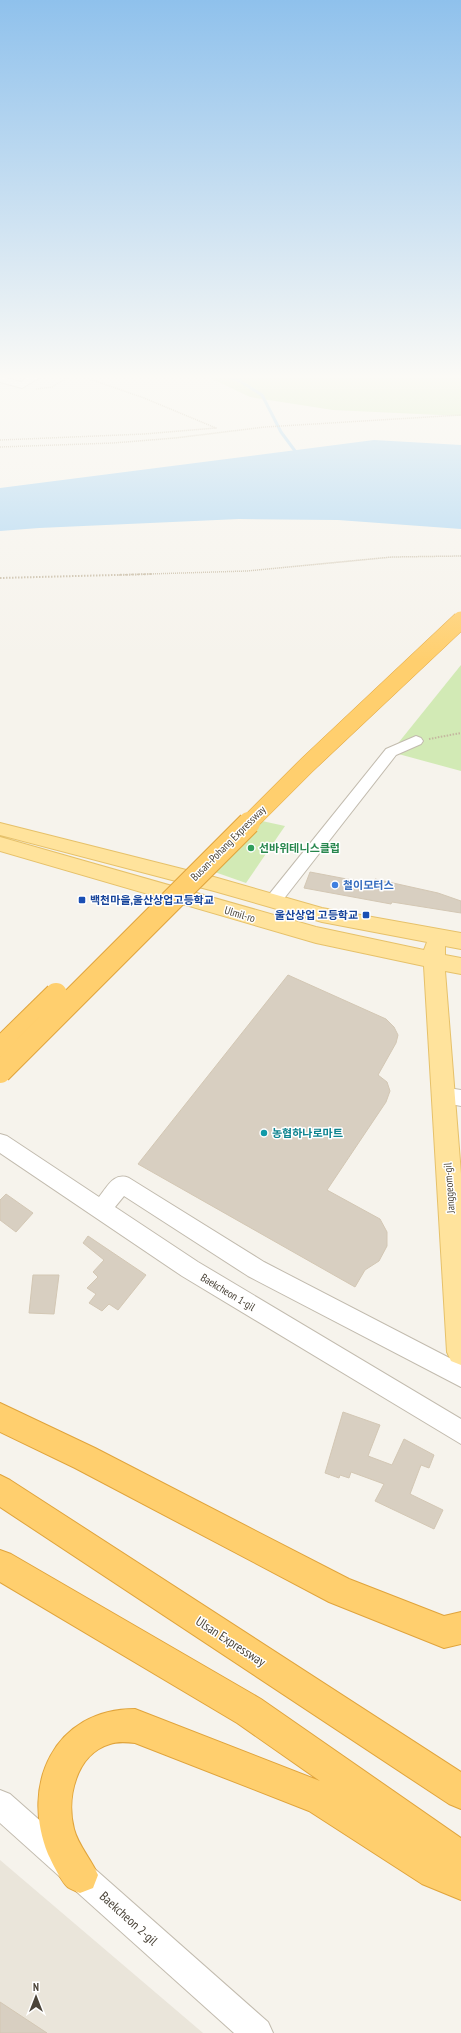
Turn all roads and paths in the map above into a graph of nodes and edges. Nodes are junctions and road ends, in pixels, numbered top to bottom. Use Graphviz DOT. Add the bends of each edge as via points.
graph roads {
  1 [pos="461,556"];
  2 [pos="0,578"];
  3 [pos="461,603"];
  4 [pos="461,620"];
  5 [pos="461,733"];
  6 [pos="416,740"];
  7 [pos="0,829"];
  8 [pos="0,844"];
  9 [pos="273,901"];
  10 [pos="436,937"];
  11 [pos="461,941"];
  12 [pos="434,960"];
  13 [pos="461,966"];
  14 [pos="0,1049"];
  15 [pos="0,1072"];
  16 [pos="452,1097"];
  17 [pos="0,1142"];
  18 [pos="101,1209"];
  19 [pos="461,1352"];
  20 [pos="461,1376"];
  21 [pos="0,1417"];
  22 [pos="461,1432"];
  23 [pos="0,1490"];
  24 [pos="0,1565"];
  25 [pos="461,1628"];
  26 [pos="451,1785"];
  27 [pos="0,1804"];
  28 [pos="448,1863"];
  29 [pos="80,1875"];
  30 [pos="257,2033"];
  1 -- 2 [label="path" via="392,557 247,571"];
  3 -- 14 [label="highway, Busan-Pohang Expressway, bridge"];
  4 -- 15 [label="highway, Busan-Pohang Expressway, bridge" via="301,771"];
  5 -- 6 [label="path"];
  6 -- 9 [label="street" via="391,752"];
  7 -- 9 [label="main road, Ulmil-ro"];
  8 -- 12 [label="main road, Ulmil-ro" via="309,934"];
  9 -- 10 [label="main road, Ulmil-ro" via="322,915"];
  10 -- 11 [label="main road, Ulmil-ro"];
  10 -- 12 [label="main road, Janggeom-gil"];
  12 -- 13 [label="main road, Ulmil-ro"];
  12 -- 16 [label="main road, Janggeom-gil"];
  16 -- 19 [label="main road, Janggeom-gil"];
  17 -- 18 [label="street, Baekcheon 1-gil"];
  18 -- 20 [label="street" via="122,1184 256,1269"];
  18 -- 22 [label="street, Baekcheon 1-gil" via="190,1269"];
  21 -- 25 [label="highway" via="85,1458 340,1591 444,1632"];
  23 -- 26 [label="highway, Ulsan Expressway"];
  24 -- 28 [label="highway" via="249,1711"];
  27 -- 29 [label="street, Baekcheon 2-gil"];
  28 -- 29 [label="highway" via="320,1798 135,1726 108,1727 85,1739 66,1760 56,1783 54,1815 62,1845"];
  29 -- 30 [label="street, Baekcheon 2-gil"];
}
